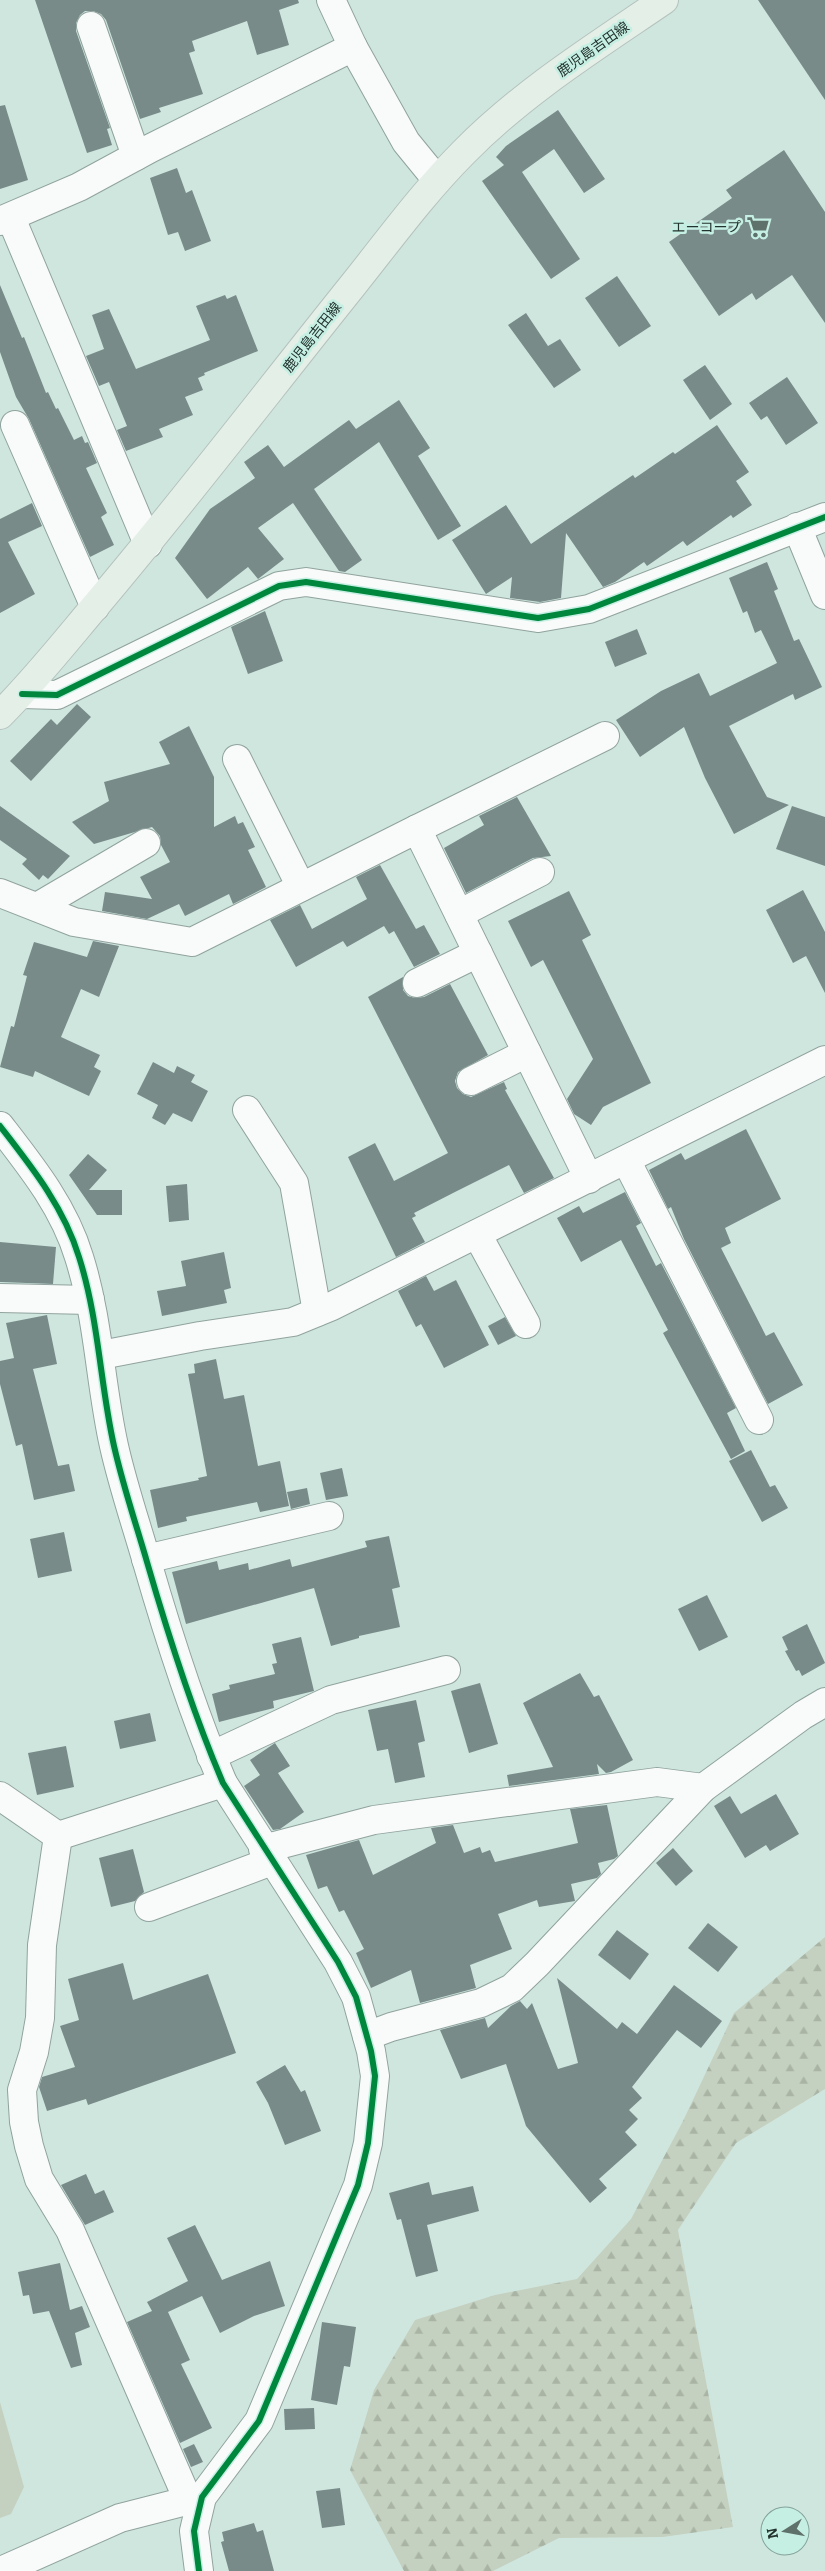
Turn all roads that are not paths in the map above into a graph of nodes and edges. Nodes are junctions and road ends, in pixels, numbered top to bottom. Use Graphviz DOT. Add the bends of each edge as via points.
graph roads {
  1 [pos="331,0"];
  2 [pos="664,0"];
  3 [pos="91,26"];
  4 [pos="353,47"];
  5 [pos="136,156"];
  6 [pos="438,180"];
  7 [pos="6,220"];
  8 [pos="15,425"];
  9 [pos="825,517"];
  10 [pos="798,527"];
  11 [pos="148,544"];
  12 [pos="825,595"];
  13 [pos="95,606"];
  14 [pos="22,694"];
  15 [pos="0,715"];
  16 [pos="605,736"];
  17 [pos="237,759"];
  18 [pos="417,829"];
  19 [pos="146,844"];
  20 [pos="540,872"];
  21 [pos="301,887"];
  22 [pos="0,893"];
  23 [pos="37,907"];
  24 [pos="459,914"];
  25 [pos="478,953"];
  26 [pos="417,983"];
  27 [pos="527,1053"];
  28 [pos="825,1060"];
  29 [pos="471,1081"];
  30 [pos="247,1110"];
  31 [pos="0,1126"];
  32 [pos="626,1160"];
  33 [pos="589,1179"];
  34 [pos="477,1234"];
  35 [pos="0,1298"];
  36 [pos="90,1300"];
  37 [pos="317,1312"];
  38 [pos="526,1324"];
  39 [pos="101,1355"];
  40 [pos="759,1420"];
  41 [pos="329,1516"];
  42 [pos="146,1559"];
  43 [pos="446,1670"];
  44 [pos="825,1702"];
  45 [pos="211,1756"];
  46 [pos="222,1784"];
  47 [pos="703,1788"];
  48 [pos="0,1796"];
  49 [pos="58,1836"];
  50 [pos="267,1855"];
  51 [pos="149,1907"];
  52 [pos="367,2036"];
  53 [pos="195,2498"];
  54 [pos="1,2571"];
  55 [pos="199,2571"];
  1 -- 4 [label="street"];
  2 -- 6 [label="main road, 鹿児島吉田線" via="549,79 501,117"];
  3 -- 5 [label="street"];
  4 -- 5 [label="street"];
  4 -- 6 [label="street" via="406,142"];
  5 -- 7 [label="street" via="79,187"];
  6 -- 11 [label="main road, 鹿児島吉田線"];
  7 -- 11 [label="street"];
  8 -- 13 [label="street"];
  9 -- 10 [label="street"];
  10 -- 12 [label="street"];
  10 -- 14 [label="street" via="589,609 538,618 306,582 279,586 57,695"];
  11 -- 13 [label="main road, 鹿児島吉田線"];
  13 -- 14 [label="main road, 鹿児島吉田線"];
  14 -- 15 [label="main road, 鹿児島吉田線"];
  16 -- 18 [label="street"];
  17 -- 21 [label="street"];
  18 -- 21 [label="street"];
  18 -- 24 [label="street"];
  19 -- 23 [label="street"];
  20 -- 24 [label="street"];
  21 -- 23 [label="street" via="192,942 74,922"];
  22 -- 23 [label="street"];
  24 -- 25 [label="street"];
  25 -- 26 [label="street"];
  25 -- 27 [label="street"];
  27 -- 29 [label="street"];
  27 -- 33 [label="street"];
  28 -- 32 [label="street"];
  30 -- 37 [label="street" via="294,1183"];
  31 -- 36 [label="street" via="40,1178 66,1224"];
  32 -- 33 [label="street"];
  32 -- 40 [label="street"];
  33 -- 34 [label="street"];
  34 -- 37 [label="street"];
  34 -- 38 [label="street"];
  35 -- 36 [label="street"];
  36 -- 39 [label="street"];
  37 -- 39 [label="street" via="293,1322"];
  39 -- 42 [label="street" via="114,1445"];
  41 -- 42 [label="street"];
  42 -- 45 [label="street" via="183,1682"];
  43 -- 45 [label="street" via="330,1700"];
  44 -- 47 [label="street"];
  45 -- 46 [label="street"];
  46 -- 49 [label="street"];
  46 -- 50 [label="street"];
  47 -- 50 [label="street" via="657,1782 374,1820"];
  47 -- 52 [label="street" via="512,1988 481,2002"];
  48 -- 49 [label="street"];
  49 -- 53 [label="street" via="42,1945 40,2018 22,2090 28,2146 39,2179 70,2230"];
  50 -- 51 [label="street"];
  50 -- 52 [label="street" via="338,1962 356,1997"];
  52 -- 53 [label="street" via="375,2076 368,2143 358,2185 259,2421"];
  53 -- 54 [label="street" via="120,2518"];
  53 -- 55 [label="street" via="194,2531"];
}
